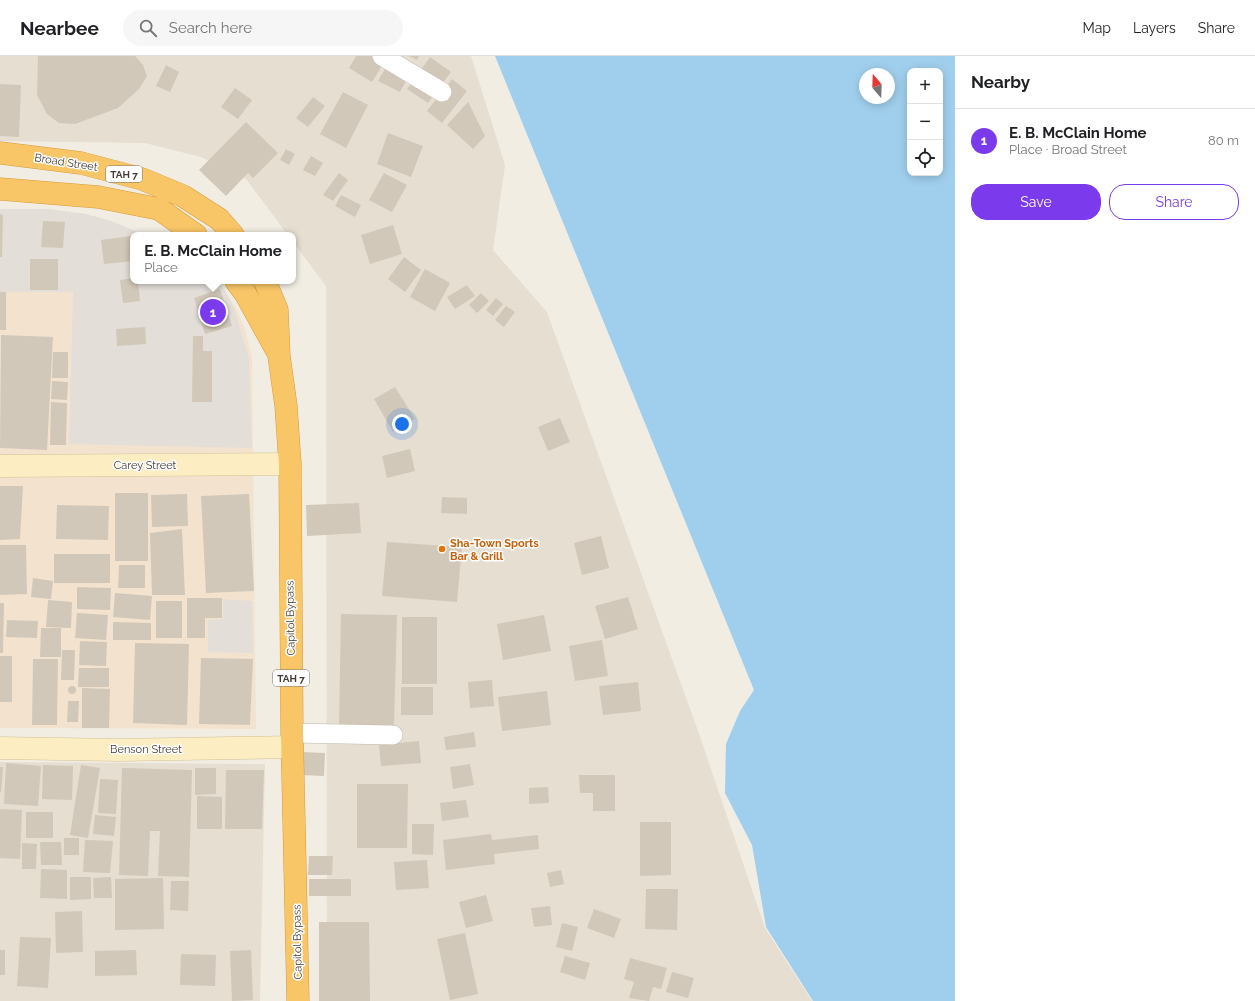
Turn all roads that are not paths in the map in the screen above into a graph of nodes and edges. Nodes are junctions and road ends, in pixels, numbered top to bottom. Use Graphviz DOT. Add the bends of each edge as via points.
graph roads {
  1 [pos="382,56"];
  2 [pos="442,92"];
  3 [pos="0,153"];
  4 [pos="0,188"];
  5 [pos="192,232"];
  6 [pos="231,232"];
  7 [pos="238,284"];
  8 [pos="266,284"];
  9 [pos="279,356"];
  10 [pos="290,464"];
  11 [pos="0,466"];
  12 [pos="393,735"];
  13 [pos="292,740"];
  14 [pos="0,748"];
  15 [pos="298,1001"];
  1 -- 2 [label="street"];
  3 -- 6 [label="highway, Broad Street / TAH 7" via="81,162 142,179 183,196 220,219"];
  4 -- 5 [label="highway, TAH 7" via="98,197 159,209"];
  7 -- 9 [label="highway, TAH 7"];
  8 -- 9 [label="highway, TAH 7" via="277,310"];
  9 -- 10 [label="highway, Capitol Bypass / TAH 7"];
  10 -- 11 [label="street, Carey Street"];
  10 -- 13 [label="highway, Capitol Bypass / TAH 7"];
  12 -- 13 [label="street"];
  13 -- 14 [label="street, Benson Street" via="119,750"];
  13 -- 15 [label="highway, Capitol Bypass / TAH 7"];
}
